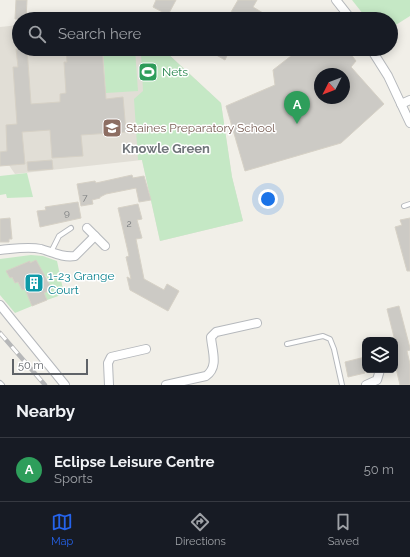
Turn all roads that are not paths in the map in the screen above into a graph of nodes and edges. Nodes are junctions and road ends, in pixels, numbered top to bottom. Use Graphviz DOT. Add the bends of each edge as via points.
graph roads {
  1 [pos="336,0"];
  2 [pos="345,12"];
  3 [pos="375,56"];
  4 [pos="410,100"];
  5 [pos="401,104"];
  6 [pos="410,123"];
  7 [pos="410,204"];
  8 [pos="404,206"];
  9 [pos="71,228"];
  10 [pos="87,228"];
  11 [pos="95,236"];
  12 [pos="105,246"];
  13 [pos="0,250"];
  14 [pos="50,252"];
  15 [pos="0,305"];
  16 [pos="257,323"];
  17 [pos="287,344"];
  18 [pos="146,349"];
  19 [pos="379,373"];
  20 [pos="65,385"];
  21 [pos="109,385"];
  22 [pos="166,385"];
  23 [pos="342,385"];
  24 [pos="366,385"];
  1 -- 2 [label="street"];
  3 -- 5 [label="street"];
  4 -- 5 [label="street"];
  5 -- 6 [label="street"];
  7 -- 8 [label="lane"];
  9 -- 14 [label="lane" via="59,236"];
  10 -- 11 [label="street"];
  11 -- 12 [label="street"];
  11 -- 14 [label="street" via="75,256 67,257"];
  13 -- 14 [label="street" via="24,248"];
  15 -- 20 [label="street"];
  16 -- 22 [label="street" via="216,332 211,338 214,365 211,372 206,376"];
  17 -- 23 [label="lane" via="323,336 330,339"];
  18 -- 21 [label="street" via="111,357 108,363"];
  19 -- 24 [label="street" via="377,380"];
}
